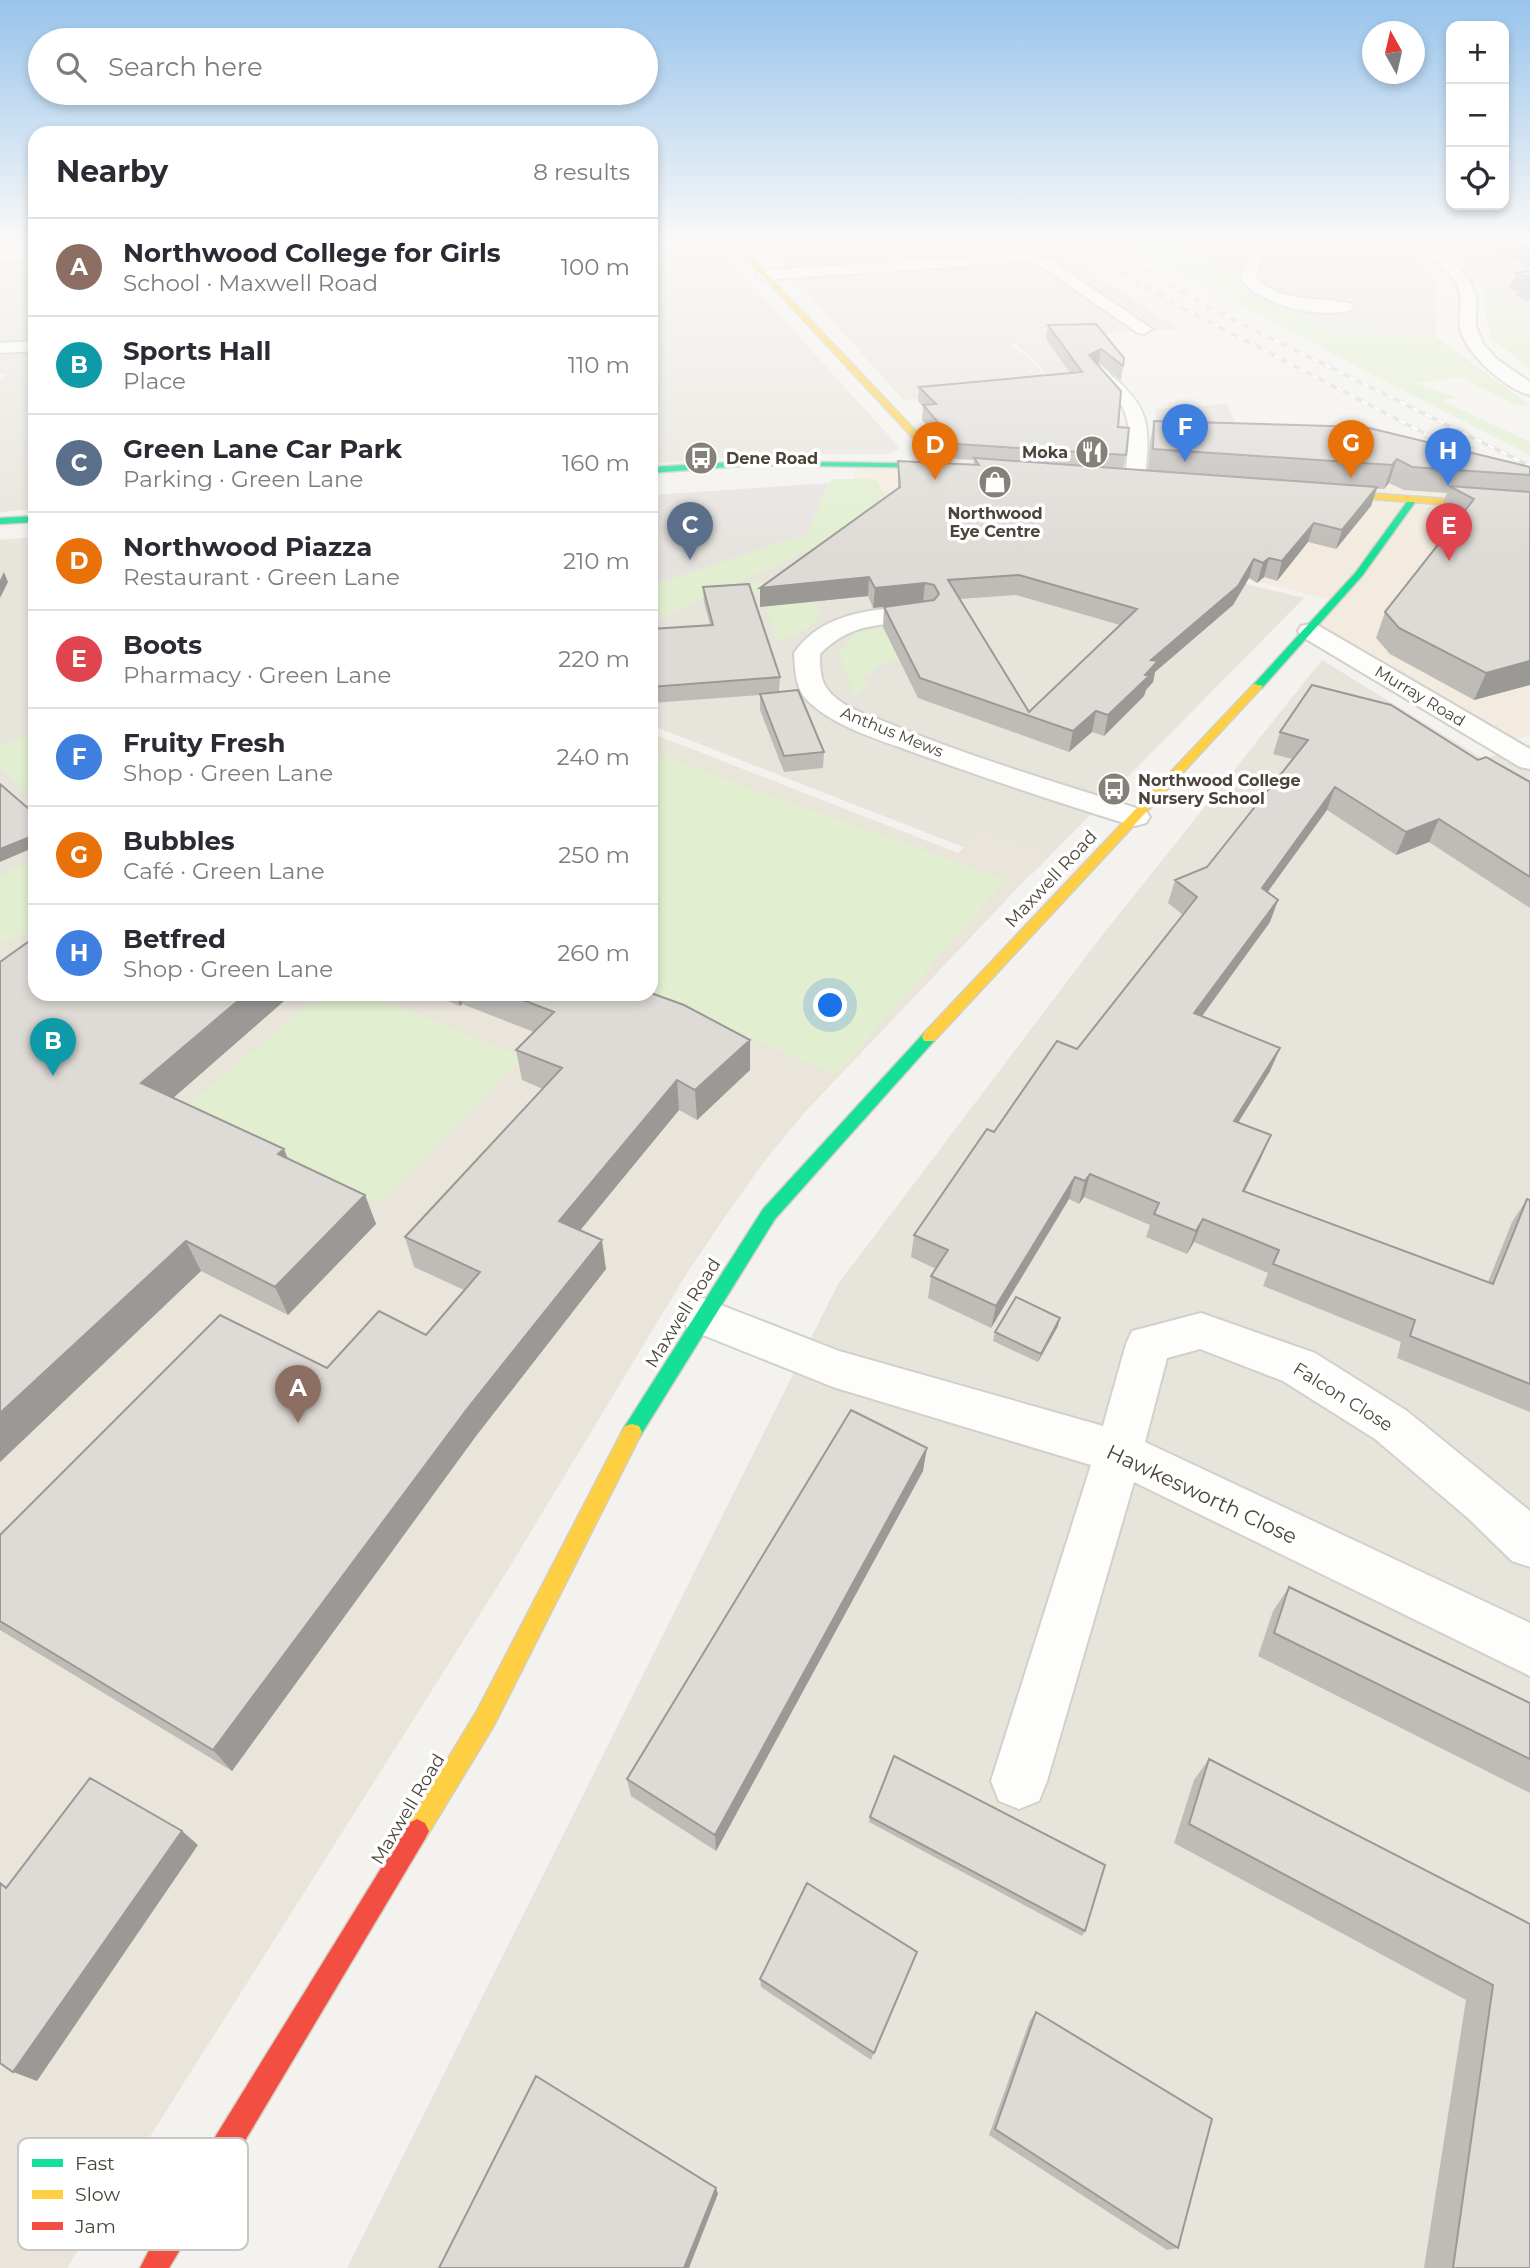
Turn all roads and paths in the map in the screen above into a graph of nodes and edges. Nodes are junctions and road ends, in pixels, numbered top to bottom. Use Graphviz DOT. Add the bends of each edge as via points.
graph roads {
  1 [pos="829,344"];
  2 [pos="1476,344"];
  3 [pos="28,346"];
  4 [pos="0,348"];
  5 [pos="1098,370"];
  6 [pos="1530,390"];
  7 [pos="944,466"];
  8 [pos="972,467"];
  9 [pos="658,470"];
  10 [pos="1136,478"];
  11 [pos="1310,492"];
  12 [pos="1412,500"];
  13 [pos="1526,508"];
  14 [pos="28,519"];
  15 [pos="0,521"];
  16 [pos="923,612"];
  17 [pos="1310,631"];
  18 [pos="1530,761"];
  19 [pos="1135,817"];
  20 [pos="703,1315"];
  21 [pos="1119,1452"];
  22 [pos="1530,1544"];
  23 [pos="1530,1650"];
  24 [pos="1020,1781"];
  25 [pos="230,2138"];
  26 [pos="164,2250"];
  27 [pos="154,2268"];
  1 -- 7 [label="street"];
  2 -- 6 [label="street" via="1495,365"];
  3 -- 4 [label="street"];
  5 -- 10 [label="street" via="1137,411"];
  7 -- 8 [label="street"];
  7 -- 9 [label="street" via="752,463"];
  11 -- 12 [label="street"];
  12 -- 13 [label="street"];
  12 -- 17 [label="street, Maxwell Road" via="1392,532"];
  14 -- 15 [label="street"];
  16 -- 19 [label="street, Anthus Mews" via="846,622 823,635 807,653 815,692 839,712 904,739"];
  17 -- 18 [label="street, Murray Road"];
  17 -- 19 [label="street, Maxwell Road"];
  19 -- 20 [label="street, Maxwell Road" via="769,1214"];
  20 -- 21 [label="street, Hawkesworth Close" via="833,1368"];
  20 -- 25 [label="street, Maxwell Road" via="633,1430 485,1719"];
  21 -- 22 [label="street, Falcon Close" via="1148,1345 1201,1331 1299,1367 1391,1425"];
  21 -- 23 [label="street, Hawkesworth Close"];
  21 -- 24 [label="street"];
  26 -- 27 [label="street, Maxwell Road"];
}
